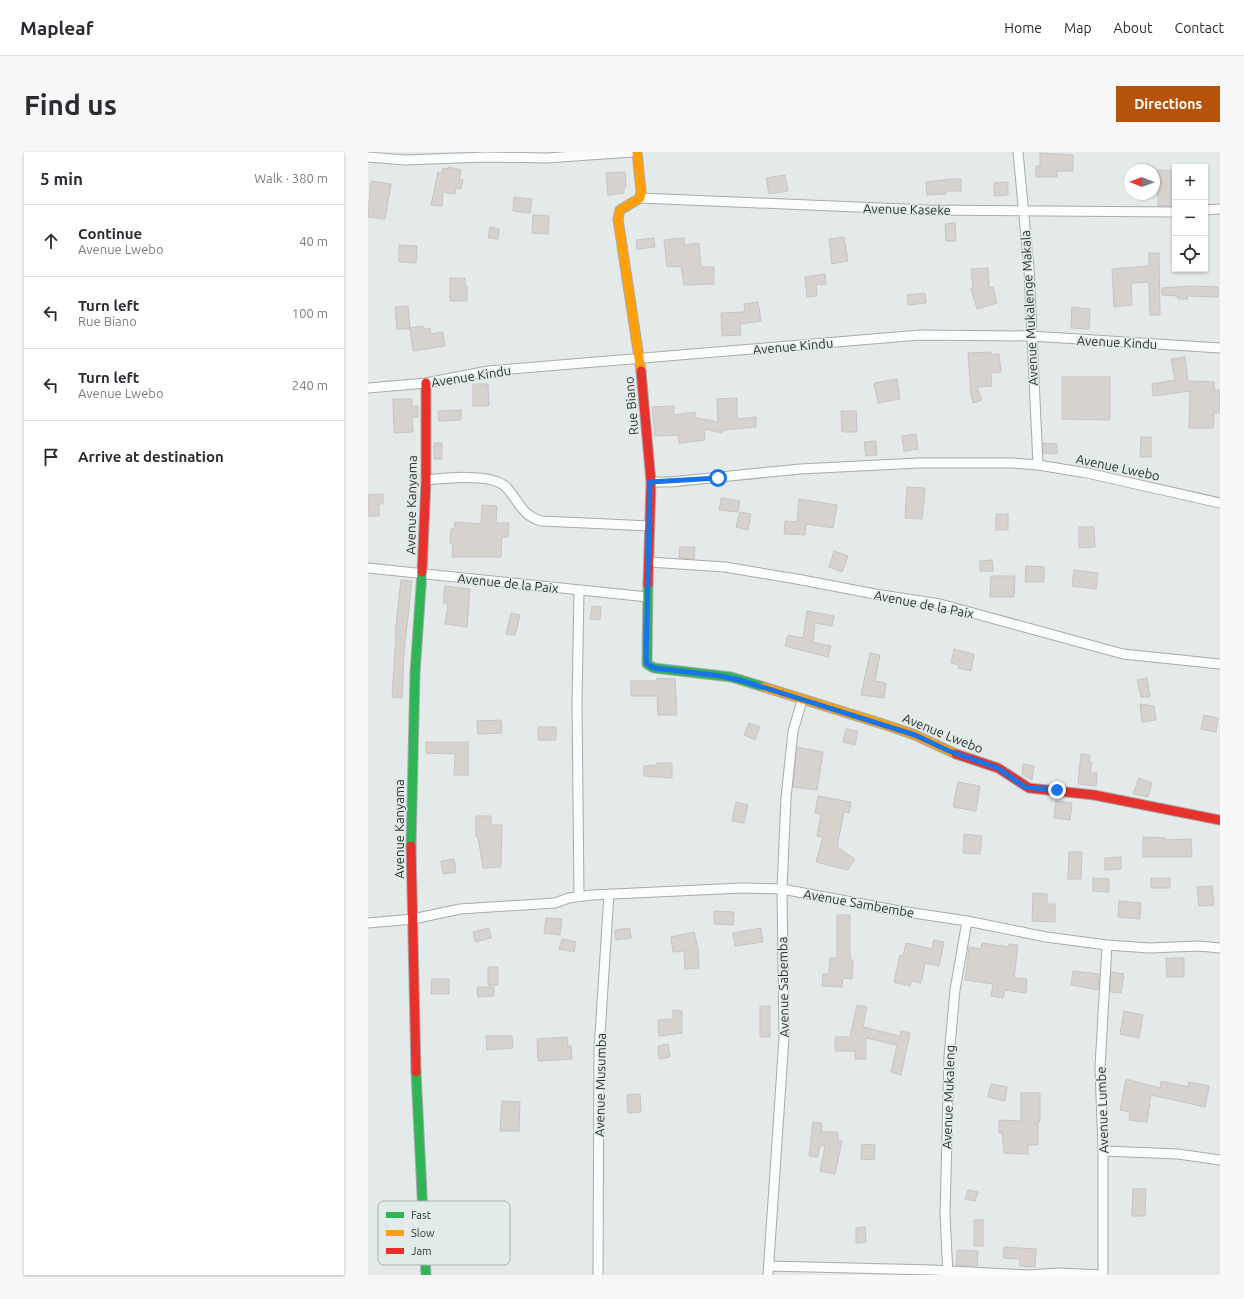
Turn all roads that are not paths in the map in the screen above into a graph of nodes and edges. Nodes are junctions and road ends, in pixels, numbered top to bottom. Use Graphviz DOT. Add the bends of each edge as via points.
graph roads {
  1 [pos="632,152"];
  2 [pos="637,152"];
  3 [pos="1018,152"];
  4 [pos="368,157"];
  5 [pos="640,198"];
  6 [pos="1024,210"];
  7 [pos="1208,210"];
  8 [pos="1220,210"];
  9 [pos="1172,212"];
  10 [pos="1031,336"];
  11 [pos="1220,348"];
  12 [pos="640,359"];
  13 [pos="426,383"];
  14 [pos="368,388"];
  15 [pos="1038,465"];
  16 [pos="426,480"];
  17 [pos="650,482"];
  18 [pos="1220,503"];
  19 [pos="650,526"];
  20 [pos="649,562"];
  21 [pos="368,568"];
  22 [pos="422,573"];
  23 [pos="579,591"];
  24 [pos="648,597"];
  25 [pos="1220,664"];
  26 [pos="654,668"];
  27 [pos="802,701"];
  28 [pos="1220,820"];
  29 [pos="782,889"];
  30 [pos="609,894"];
  31 [pos="579,896"];
  32 [pos="413,919"];
  33 [pos="967,921"];
  34 [pos="368,923"];
  35 [pos="1107,945"];
  36 [pos="1220,948"];
  37 [pos="1103,1150"];
  38 [pos="1220,1160"];
  39 [pos="422,1201"];
  40 [pos="425,1265"];
  41 [pos="768,1270"];
  42 [pos="948,1273"];
  43 [pos="426,1275"];
  44 [pos="598,1275"];
  45 [pos="1103,1275"];
  1 -- 4 [label="street" via="547,158 405,160"];
  2 -- 5 [label="street"];
  3 -- 6 [label="street, Avenue Mukalenge Makala"];
  5 -- 6 [label="street, Avenue Kaseke" via="912,210"];
  5 -- 12 [label="street, Rue Biano" via="620,210 618,219"];
  6 -- 9 [label="street, Avenue Kaseke"];
  6 -- 10 [label="street, Avenue Mukalenge Makala"];
  7 -- 8 [label="street"];
  10 -- 11 [label="street, Avenue Kindu"];
  10 -- 12 [label="street, Avenue Kindu" via="920,335"];
  10 -- 15 [label="street, Avenue Mukalenge Makala"];
  12 -- 13 [label="street, Avenue Kindu" via="488,371"];
  12 -- 17 [label="street, Rue Biano"];
  13 -- 14 [label="street, Avenue Kindu"];
  13 -- 16 [label="street, Avenue Kanyama"];
  15 -- 17 [label="street, Avenue Lwebo" via="919,463 800,469"];
  15 -- 18 [label="street, Avenue Lwebo" via="1087,473"];
  16 -- 19 [label="street" via="494,481 504,486 533,519 542,521"];
  16 -- 22 [label="street, Avenue Kanyama"];
  17 -- 19 [label="street, Rue Biano"];
  19 -- 20 [label="street, Rue Biano"];
  20 -- 24 [label="street, Rue Biano"];
  20 -- 25 [label="street, Avenue de la Paix" via="725,567 940,604 1123,654"];
  21 -- 22 [label="street, Avenue de la Paix"];
  22 -- 23 [label="street, Avenue de la Paix"];
  22 -- 32 [label="street, Avenue Kanyama" via="412,738"];
  23 -- 24 [label="street, Avenue de la Paix"];
  23 -- 31 [label="street"];
  24 -- 26 [label="street, Rue Biano" via="646,658 647,664"];
  26 -- 27 [label="street, Avenue Lwebo" via="731,678"];
  27 -- 28 [label="street, Avenue Lwebo" via="915,735 949,751 998,768 1029,788 1094,795"];
  27 -- 29 [label="street, Avenue Sabemba" via="794,731 789,769"];
  29 -- 30 [label="street, Avenue Sambembe" via="742,888"];
  29 -- 33 [label="street, Avenue Sambembe"];
  29 -- 41 [label="street, Avenue Sabemba" via="784,1038"];
  30 -- 31 [label="street, Avenue Sambembe"];
  30 -- 44 [label="street, Avenue Musumba" via="599,1050"];
  31 -- 32 [label="street, Avenue Sambembe" via="555,903 460,909"];
  32 -- 34 [label="street, Avenue Sambembe"];
  32 -- 39 [label="street, Avenue Kanyama" via="415,1056"];
  33 -- 35 [label="street, Avenue Sambembe" via="1046,937"];
  33 -- 42 [label="street, Avenue Mukaleng" via="951,1024 945,1214"];
  35 -- 36 [label="street, Avenue Sambembe"];
  35 -- 37 [label="street, Avenue Lumbe" via="1100,1066"];
  37 -- 38 [label="street" via="1178,1154"];
  37 -- 45 [label="street, Avenue Lumbe"];
  40 -- 43 [label="street, Avenue Kanyama"];
  41 -- 42 [label="street"];
  42 -- 45 [label="street"];
}
